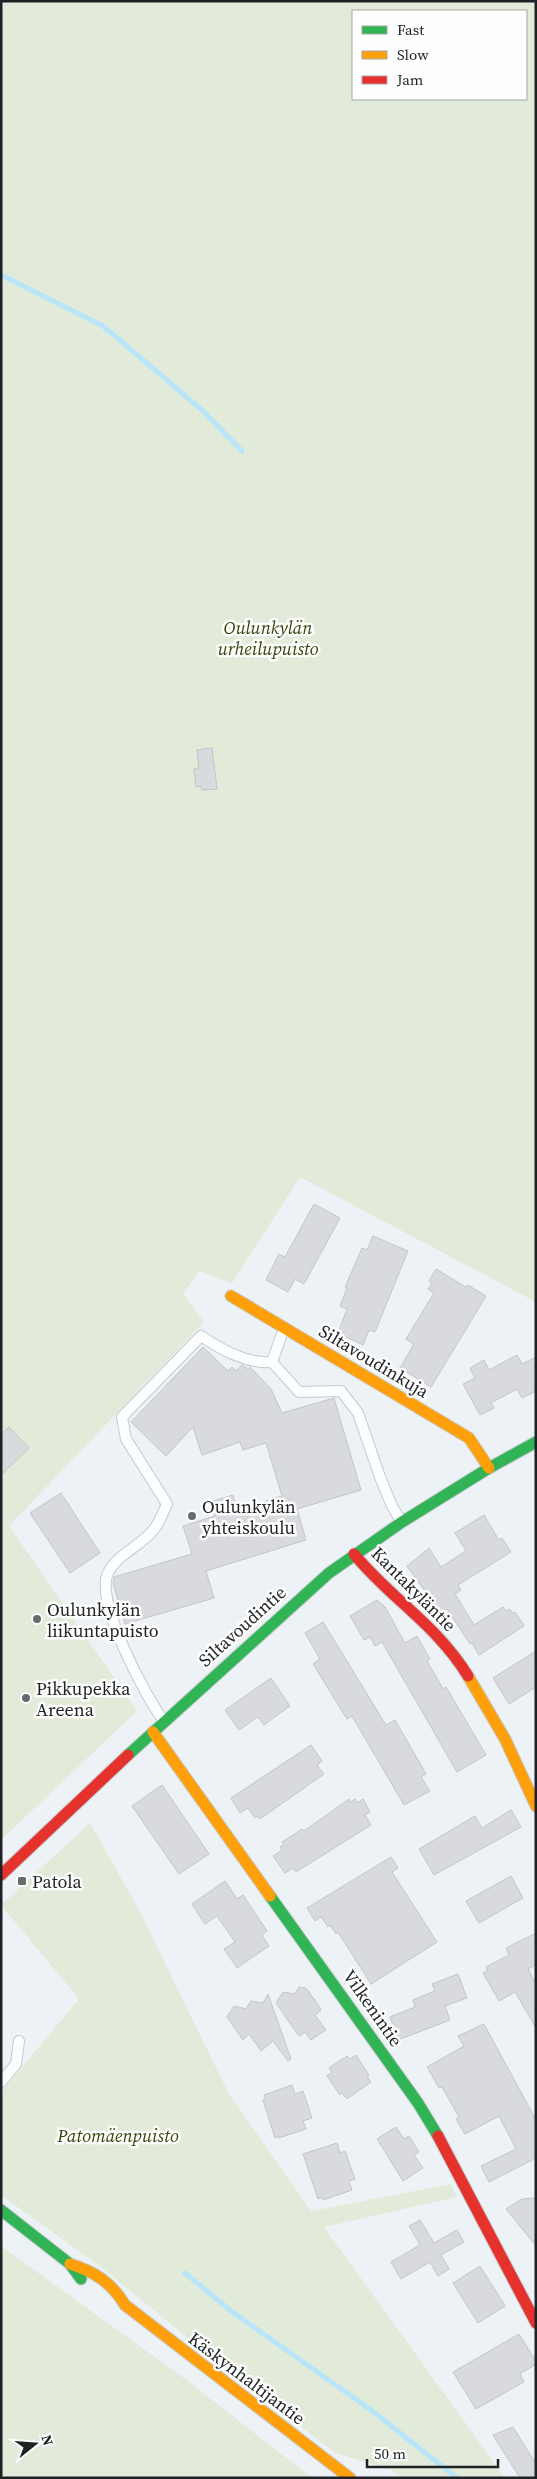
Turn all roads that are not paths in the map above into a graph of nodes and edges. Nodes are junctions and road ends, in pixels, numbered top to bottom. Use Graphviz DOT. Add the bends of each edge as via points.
graph roads {
  1 [pos="231,1296"];
  2 [pos="284,1327"];
  3 [pos="272,1362"];
  4 [pos="536,1442"];
  5 [pos="489,1468"];
  6 [pos="402,1522"];
  7 [pos="354,1554"];
  8 [pos="164,1721"];
  9 [pos="153,1732"];
  10 [pos="535,1801"];
  11 [pos="1,1875"];
  12 [pos="18,2041"];
  13 [pos="1,2082"];
  14 [pos="1,2210"];
  15 [pos="70,2264"];
  16 [pos="92,2289"];
  17 [pos="107,2300"];
  18 [pos="125,2305"];
  19 [pos="536,2323"];
  20 [pos="350,2478"];
  1 -- 2 [label="street, Siltavoudinkuja"];
  2 -- 3 [label="lane"];
  2 -- 5 [label="street, Siltavoudinkuja" via="469,1438"];
  3 -- 6 [label="lane" via="299,1392 341,1391 358,1413 386,1492"];
  3 -- 8 [label="lane" via="258,1363 220,1348 201,1336 122,1417 126,1440 167,1504 154,1529 116,1561 107,1574 106,1583 112,1622 149,1700"];
  4 -- 5 [label="street, Siltavoudintie"];
  5 -- 6 [label="street, Siltavoudintie"];
  6 -- 7 [label="street, Siltavoudintie"];
  7 -- 8 [label="street, Siltavoudintie" via="305,1592"];
  7 -- 10 [label="street, Kantakyläntie" via="367,1571 422,1618 458,1661 498,1727"];
  8 -- 9 [label="street, Siltavoudintie"];
  9 -- 11 [label="street, Siltavoudintie"];
  9 -- 19 [label="street, Vilkenintie" via="418,2103 451,2158"];
  12 -- 13 [label="lane" via="16,2064"];
  14 -- 15 [label="street, Käskynhaltijantie"];
  15 -- 16 [label="street, Käskynhaltijantie" via="85,2285"];
  15 -- 18 [label="street, Käskynhaltijantie" via="94,2272 115,2288"];
  17 -- 18 [label="street, Käskynhaltijantie"];
  18 -- 20 [label="street, Käskynhaltijantie"];
}
